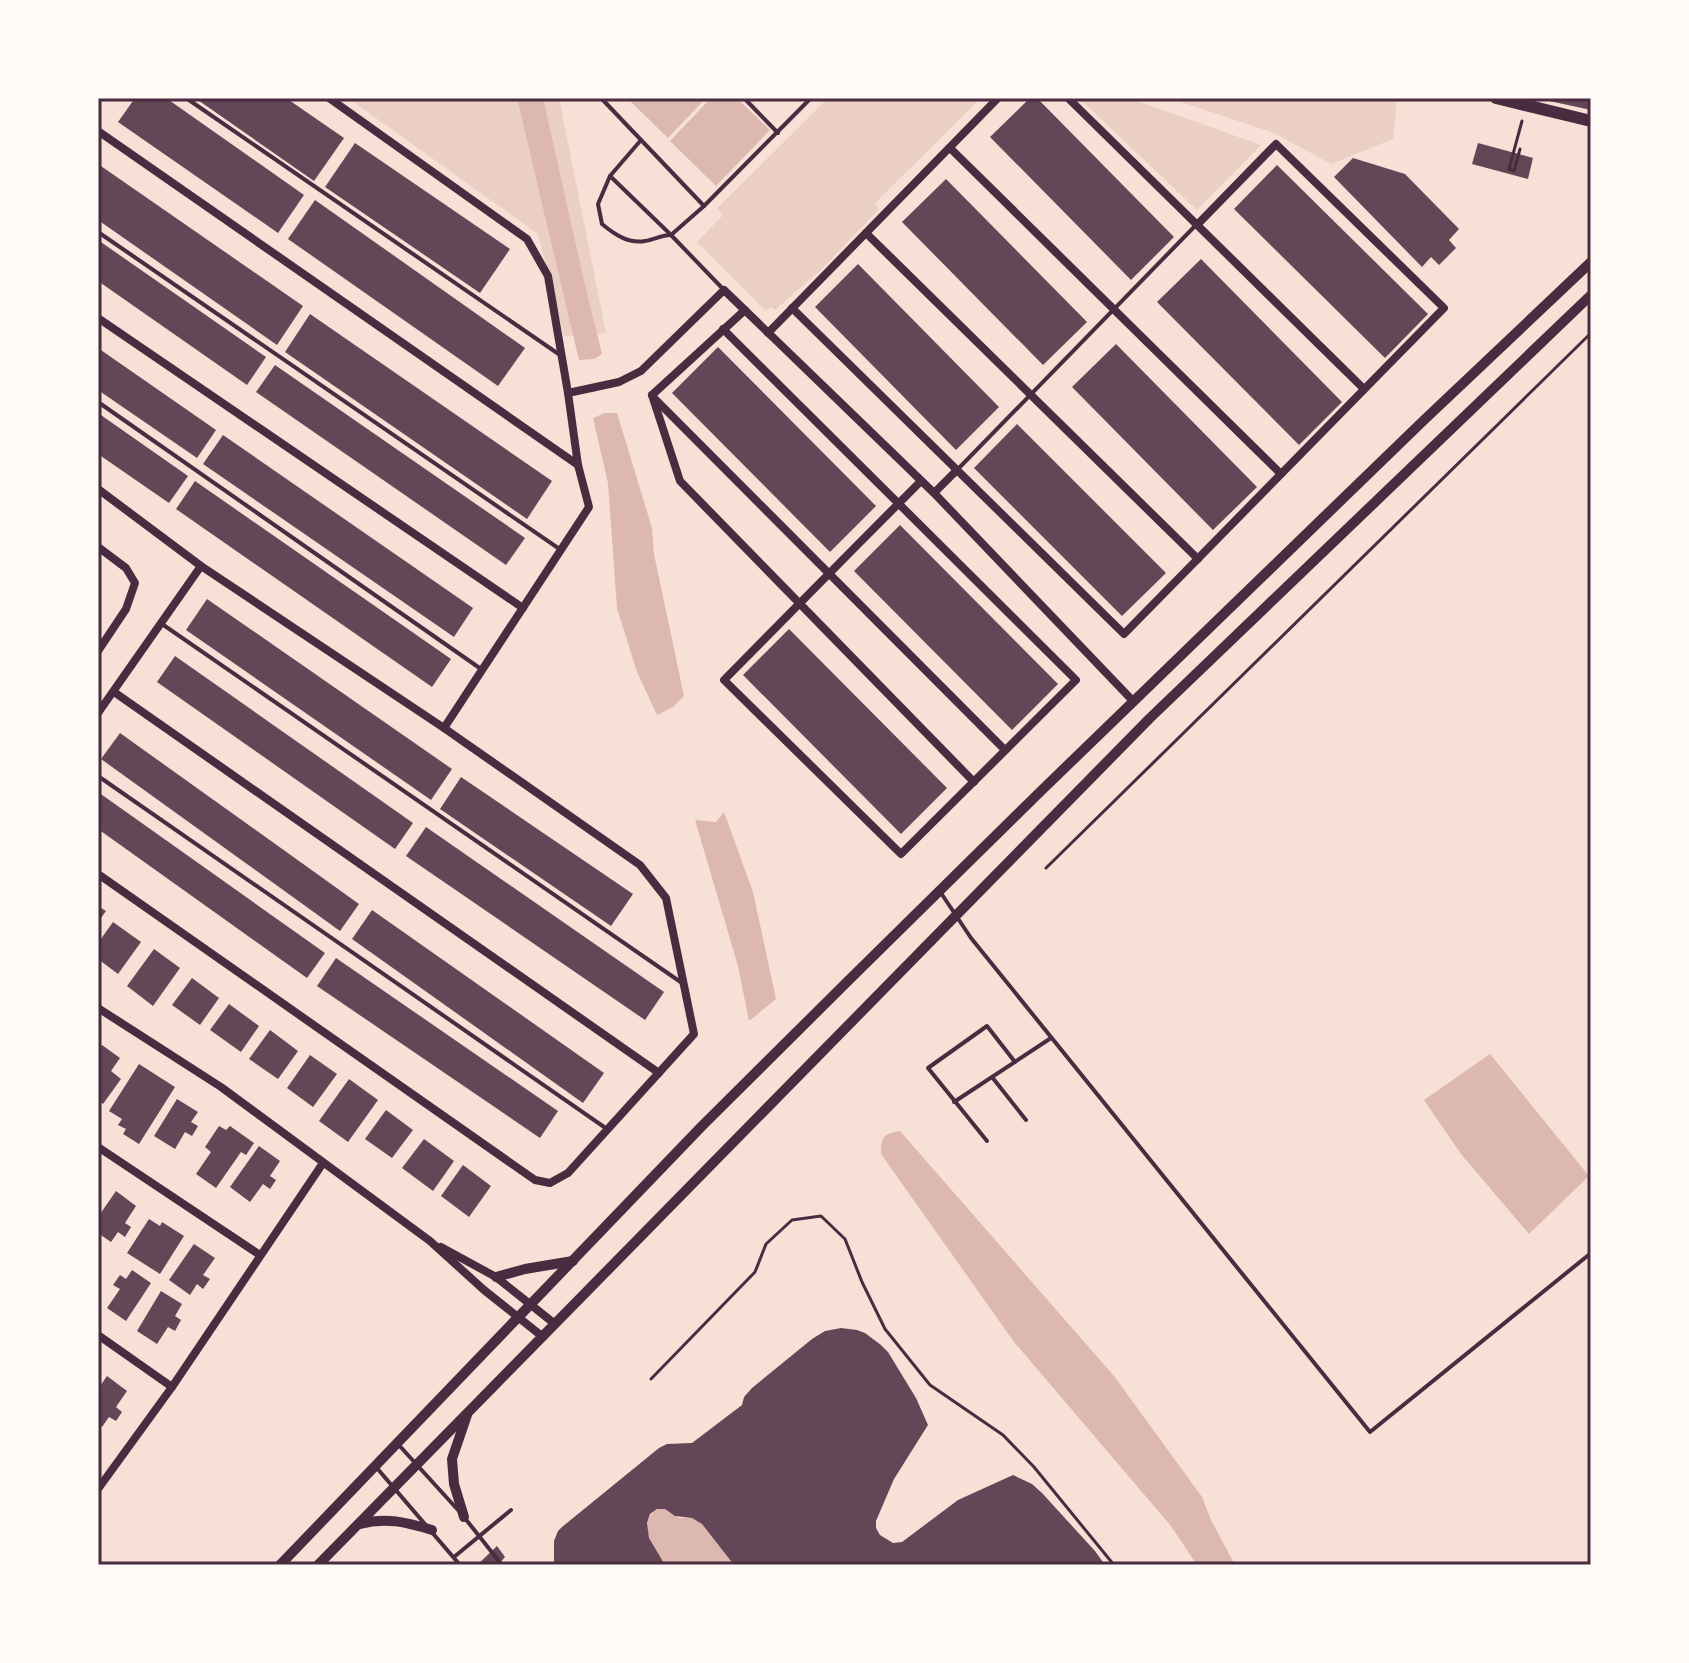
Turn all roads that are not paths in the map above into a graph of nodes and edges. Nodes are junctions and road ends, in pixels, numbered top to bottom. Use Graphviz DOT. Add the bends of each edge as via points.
graph roads {
  1 [pos="186,98"];
  2 [pos="329,98"];
  3 [pos="601,98"];
  4 [pos="744,98"];
  5 [pos="811,98"];
  6 [pos="998,98"];
  7 [pos="1068,98"];
  8 [pos="1496,98"];
  9 [pos="1591,121"];
  10 [pos="98,131"];
  11 [pos="778,133"];
  12 [pos="641,140"];
  13 [pos="950,148"];
  14 [pos="610,176"];
  15 [pos="704,206"];
  16 [pos="1197,225"];
  17 [pos="98,232"];
  18 [pos="866,233"];
  19 [pos="671,235"];
  20 [pos="1591,262"];
  21 [pos="724,290"];
  22 [pos="1591,295"];
  23 [pos="792,308"];
  24 [pos="1114,309"];
  25 [pos="745,310"];
  26 [pos="98,318"];
  27 [pos="723,329"];
  28 [pos="768,333"];
  29 [pos="562,357"];
  30 [pos="1364,389"];
  31 [pos="568,393"];
  32 [pos="652,395"];
  33 [pos="1030,395"];
  34 [pos="98,402"];
  35 [pos="578,465"];
  36 [pos="957,470"];
  37 [pos="1281,474"];
  38 [pos="921,481"];
  39 [pos="98,489"];
  40 [pos="934,493"];
  41 [pos="898,504"];
  42 [pos="98,547"];
  43 [pos="561,550"];
  44 [pos="1198,559"];
  45 [pos="201,566"];
  46 [pos="828,574"];
  47 [pos="800,603"];
  48 [pos="523,608"];
  49 [pos="161,624"];
  50 [pos="98,651"];
  51 [pos="481,669"];
  52 [pos="114,692"];
  53 [pos="1134,702"];
  54 [pos="98,713"];
  55 [pos="444,728"];
  56 [pos="1005,750"];
  57 [pos="98,776"];
  58 [pos="974,782"];
  59 [pos="98,874"];
  60 [pos="940,892"];
  61 [pos="956,914"];
  62 [pos="684,984"];
  63 [pos="98,1008"];
  64 [pos="1051,1038"];
  65 [pos="1015,1062"];
  66 [pos="659,1073"];
  67 [pos="992,1077"];
  68 [pos="954,1102"];
  69 [pos="1026,1120"];
  70 [pos="607,1129"];
  71 [pos="987,1141"];
  72 [pos="98,1147"];
  73 [pos="323,1163"];
  74 [pos="430,1241"];
  75 [pos="1591,1253"];
  76 [pos="260,1255"];
  77 [pos="574,1261"];
  78 [pos="496,1277"];
  79 [pos="532,1305"];
  80 [pos="519,1318"];
  81 [pos="555,1324"];
  82 [pos="98,1335"];
  83 [pos="543,1337"];
  84 [pos="172,1387"];
  85 [pos="468,1414"];
  86 [pos="397,1443"];
  87 [pos="418,1464"];
  88 [pos="375,1466"];
  89 [pos="395,1487"];
  90 [pos="98,1489"];
  91 [pos="511,1510"];
  92 [pos="464,1517"];
  93 [pos="357,1525"];
  94 [pos="432,1530"];
  95 [pos="479,1536"];
  96 [pos="454,1557"];
  97 [pos="280,1565"];
  98 [pos="318,1565"];
  99 [pos="460,1565"];
  100 [pos="502,1565"];
  1 -- 29 [label="lane"];
  2 -- 29 [label="street" via="527,239 548,276"];
  3 -- 12 [label="lane"];
  4 -- 11 [label="lane"];
  5 -- 11 [label="lane"];
  6 -- 13 [label="street"];
  7 -- 16 [label="street"];
  8 -- 9 [label="main road"];
  10 -- 35 [label="street"];
  11 -- 15 [label="lane"];
  12 -- 14 [label="lane"];
  12 -- 15 [label="lane"];
  13 -- 18 [label="street"];
  13 -- 24 [label="street"];
  14 -- 19 [label="lane"];
  14 -- 19 [label="lane" via="598,204 602,224 620,238 643,242"];
  15 -- 19 [label="lane"];
  16 -- 24 [label="lane"];
  16 -- 30 [label="street"];
  16 -- 30 [label="street" via="1276,144 1444,308"];
  17 -- 43 [label="lane"];
  18 -- 23 [label="street"];
  18 -- 33 [label="street"];
  19 -- 21 [label="lane"];
  20 -- 53 [label="street"];
  21 -- 25 [label="street"];
  21 -- 31 [label="street" via="641,371 619,382"];
  22 -- 61 [label="street" via="1150,718"];
  23 -- 28 [label="street"];
  23 -- 36 [label="street"];
  24 -- 33 [label="lane"];
  24 -- 37 [label="street"];
  25 -- 27 [label="street"];
  25 -- 28 [label="street"];
  26 -- 48 [label="street"];
  27 -- 32 [label="street"];
  27 -- 41 [label="street"];
  28 -- 38 [label="street"];
  29 -- 31 [label="street"];
  30 -- 37 [label="street"];
  31 -- 35 [label="street"];
  32 -- 46 [label="street"];
  32 -- 47 [label="street" via="680,481"];
  33 -- 36 [label="lane"];
  33 -- 44 [label="street"];
  34 -- 51 [label="lane"];
  35 -- 43 [label="street" via="589,507"];
  36 -- 40 [label="street"];
  36 -- 44 [label="street" via="1124,634"];
  37 -- 44 [label="street"];
  38 -- 40 [label="street"];
  38 -- 41 [label="street"];
  39 -- 45 [label="street"];
  40 -- 53 [label="street"];
  41 -- 46 [label="street"];
  41 -- 56 [label="street" via="1076,680"];
  42 -- 50 [label="street" via="126,568 135,583 126,609"];
  43 -- 48 [label="street"];
  45 -- 49 [label="street"];
  45 -- 55 [label="street"];
  46 -- 47 [label="street"];
  46 -- 56 [label="street"];
  47 -- 58 [label="street"];
  47 -- 58 [label="street" via="724,680 901,854"];
  48 -- 51 [label="street"];
  49 -- 52 [label="street"];
  49 -- 62 [label="lane"];
  51 -- 55 [label="street"];
  52 -- 54 [label="street"];
  52 -- 66 [label="street"];
  53 -- 60 [label="street"];
  55 -- 62 [label="street" via="640,865 666,898"];
  56 -- 58 [label="street"];
  57 -- 70 [label="lane"];
  59 -- 70 [label="street" via="535,1180 550,1183 568,1173"];
  60 -- 61 [label="lane"];
  60 -- 77 [label="street" via="702,1126"];
  61 -- 64 [label="lane"];
  61 -- 81 [label="street"];
  62 -- 66 [label="street" via="694,1034"];
  63 -- 73 [label="street" via="221,1087"];
  64 -- 65 [label="lane"];
  64 -- 75 [label="lane" via="1370,1432"];
  65 -- 67 [label="lane"];
  65 -- 68 [label="lane" via="987,1026 928,1068"];
  66 -- 70 [label="street"];
  67 -- 68 [label="lane"];
  67 -- 69 [label="lane"];
  68 -- 71 [label="lane"];
  72 -- 76 [label="street"];
  73 -- 74 [label="street"];
  73 -- 76 [label="street"];
  74 -- 78 [label="street"];
  74 -- 80 [label="street"];
  76 -- 84 [label="street"];
  77 -- 78 [label="street"];
  77 -- 79 [label="street"];
  78 -- 79 [label="street"];
  79 -- 80 [label="street"];
  79 -- 81 [label="street"];
  80 -- 83 [label="street"];
  80 -- 86 [label="street"];
  81 -- 83 [label="street"];
  82 -- 84 [label="street"];
  83 -- 85 [label="street"];
  84 -- 90 [label="street"];
  85 -- 87 [label="street"];
  85 -- 92 [label="street" via="452,1459"];
  86 -- 87 [label="lane"];
  86 -- 88 [label="street"];
  87 -- 89 [label="street"];
  87 -- 92 [label="lane"];
  88 -- 89 [label="lane"];
  88 -- 97 [label="street"];
  89 -- 93 [label="street"];
  89 -- 94 [label="lane"];
  91 -- 95 [label="lane"];
  92 -- 95 [label="lane"];
  93 -- 94 [label="street" via="401,1521"];
  93 -- 98 [label="street"];
  94 -- 96 [label="lane"];
  95 -- 96 [label="lane"];
  95 -- 100 [label="lane"];
  96 -- 99 [label="lane"];
}
